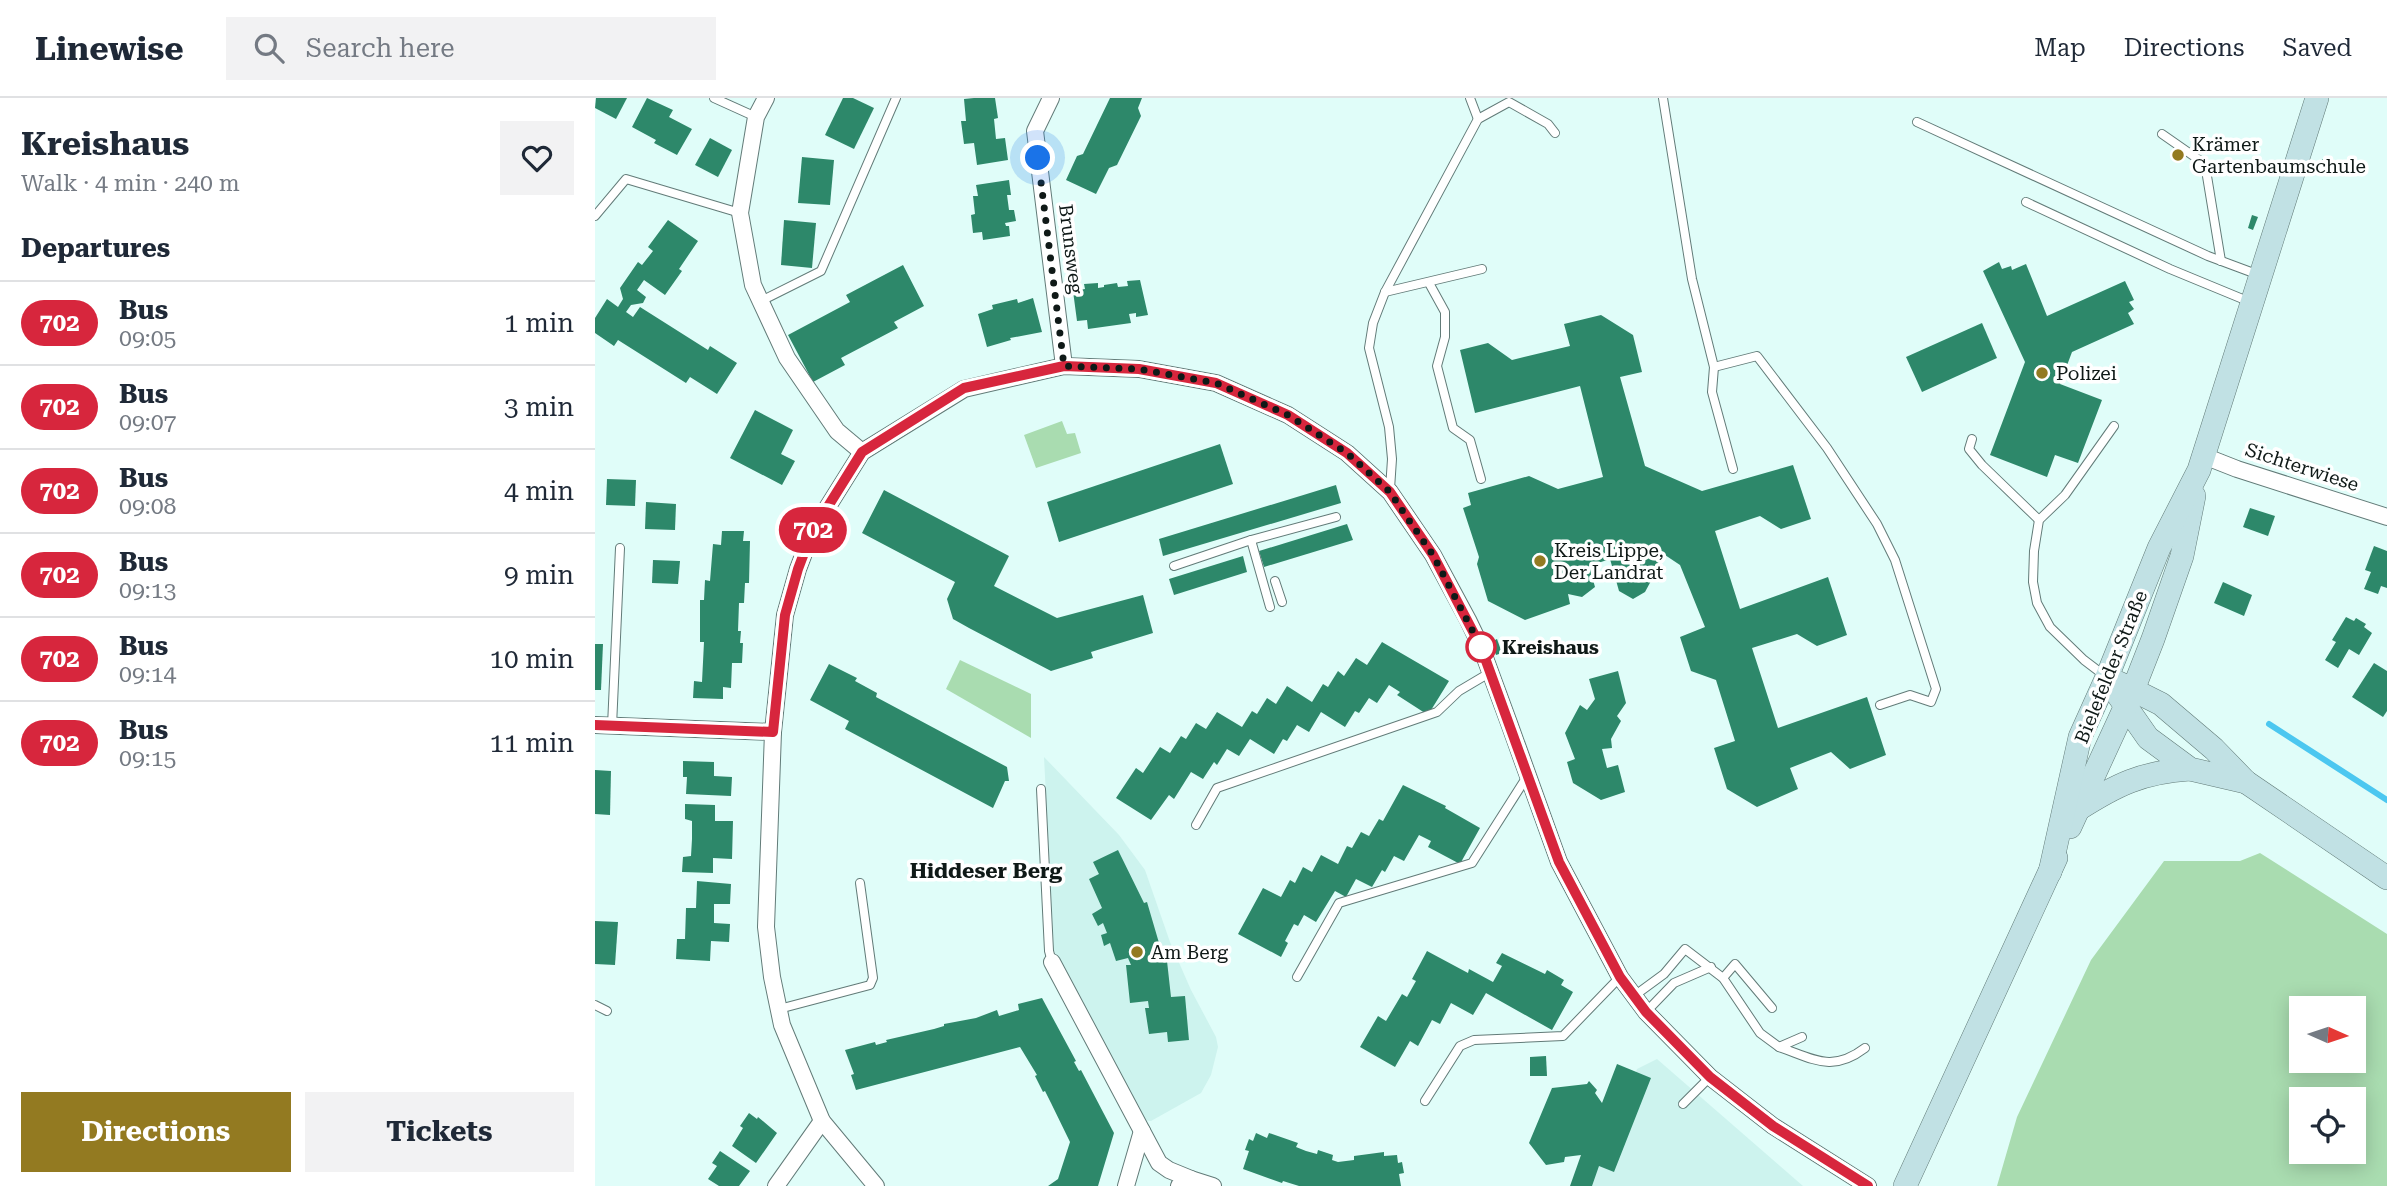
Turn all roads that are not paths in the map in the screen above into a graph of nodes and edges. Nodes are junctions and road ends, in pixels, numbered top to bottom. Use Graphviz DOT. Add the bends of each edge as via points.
graph roads {
  1 [pos="714,98"];
  2 [pos="766,98"];
  3 [pos="896,98"];
  4 [pos="1051,98"];
  5 [pos="1470,98"];
  6 [pos="1663,98"];
  7 [pos="2317,98"];
  8 [pos="756,117"];
  9 [pos="1478,119"];
  10 [pos="1917,122"];
  11 [pos="1555,133"];
  12 [pos="2162,134"];
  13 [pos="2026,202"];
  14 [pos="740,213"];
  15 [pos="595,216"];
  16 [pos="2221,261"];
  17 [pos="1482,269"];
  18 [pos="2262,276"];
  19 [pos="1429,282"];
  20 [pos="1385,292"];
  21 [pos="761,301"];
  22 [pos="2253,303"];
  23 [pos="1064,366"];
  24 [pos="1714,367"];
  25 [pos="2114,426"];
  26 [pos="1972,439"];
  27 [pos="862,452"];
  28 [pos="2201,463"];
  29 [pos="1733,469"];
  30 [pos="1481,480"];
  31 [pos="1390,492"];
  32 [pos="1336,517"];
  33 [pos="2387,517"];
  34 [pos="2039,520"];
  35 [pos="1251,540"];
  36 [pos="620,548"];
  37 [pos="1174,566"];
  38 [pos="1275,581"];
  39 [pos="1282,602"];
  40 [pos="1270,607"];
  41 [pos="1491,672"];
  42 [pos="2107,677"];
  43 [pos="2129,698"];
  44 [pos="1880,705"];
  45 [pos="595,725"];
  46 [pos="613,726"];
  47 [pos="773,732"];
  48 [pos="2190,769"];
  49 [pos="1528,775"];
  50 [pos="2246,782"];
  51 [pos="1041,789"];
  52 [pos="2077,810"];
  53 [pos="1196,825"];
  54 [pos="2050,872"];
  55 [pos="2387,878"];
  56 [pos="860,883"];
  57 [pos="1052,962"];
  58 [pos="1711,967"];
  59 [pos="1297,977"];
  60 [pos="1620,977"];
  61 [pos="1723,978"];
  62 [pos="1634,996"];
  63 [pos="595,1005"];
  64 [pos="1772,1008"];
  65 [pos="779,1009"];
  66 [pos="607,1011"];
  67 [pos="1646,1012"];
  68 [pos="1802,1037"];
  69 [pos="1779,1047"];
  70 [pos="1864,1048"];
  71 [pos="1710,1077"];
  72 [pos="1425,1101"];
  73 [pos="1683,1104"];
  74 [pos="822,1121"];
  75 [pos="1142,1131"];
  76 [pos="1185,1182"];
  77 [pos="776,1186"];
  78 [pos="876,1186"];
  79 [pos="1126,1186"];
  80 [pos="1213,1186"];
  81 [pos="1868,1186"];
  82 [pos="1905,1186"];
  1 -- 8 [label="lane"];
  2 -- 8 [label="street"];
  3 -- 21 [label="lane" via="821,271"];
  4 -- 23 [label="street, Brunsweg" via="1035,131"];
  5 -- 9 [label="lane"];
  6 -- 24 [label="lane" via="1692,279"];
  7 -- 18 [label="main road, Bielefelder Straße"];
  8 -- 14 [label="street"];
  9 -- 11 [label="lane" via="1509,102 1548,124"];
  9 -- 20 [label="lane"];
  10 -- 16 [label="lane"];
  12 -- 16 [label="lane" via="2205,164"];
  13 -- 22 [label="lane"];
  14 -- 15 [label="lane" via="625,179"];
  14 -- 21 [label="street" via="753,285"];
  16 -- 18 [label="lane"];
  17 -- 19 [label="lane"];
  18 -- 22 [label="main road, Bielefelder Straße"];
  19 -- 20 [label="lane"];
  19 -- 30 [label="lane" via="1445,312 1445,337 1437,366 1453,428 1471,440"];
  20 -- 31 [label="lane" via="1369,348 1389,428"];
  21 -- 27 [label="street" via="787,358 837,431"];
  22 -- 28 [label="main road, Bielefelder Straße"];
  23 -- 27 [label="street" via="964,388"];
  23 -- 31 [label="street" via="1139,369 1216,383 1288,415 1347,453"];
  24 -- 29 [label="lane" via="1712,392"];
  24 -- 44 [label="lane" via="1757,356 1827,448 1895,560 1936,689 1931,702 1910,695"];
  25 -- 34 [label="lane" via="2065,495"];
  26 -- 34 [label="lane" via="1969,449 1982,465"];
  27 -- 47 [label="street" via="812,532 798,569 785,615"];
  28 -- 33 [label="street, Sichterwiese" via="2237,469"];
  28 -- 42 [label="main road, Bielefelder Straße" via="2159,548"];
  28 -- 43 [label="main road, Bielefelder Straße" via="2182,556"];
  31 -- 41 [label="street" via="1433,555"];
  32 -- 35 [label="lane"];
  34 -- 42 [label="lane" via="2033,582 2037,603 2050,627"];
  35 -- 37 [label="lane"];
  35 -- 40 [label="lane"];
  36 -- 46 [label="lane"];
  38 -- 39 [label="lane"];
  41 -- 49 [label="street"];
  41 -- 53 [label="lane" via="1459,691 1437,712 1217,788"];
  42 -- 43 [label="main road"];
  42 -- 54 [label="main road, Bielefelder Straße" via="2080,737"];
  43 -- 48 [label="main road" via="2148,738"];
  43 -- 50 [label="main road" via="2161,704"];
  43 -- 52 [label="main road, Bielefelder Straße"];
  45 -- 46 [label="street"];
  46 -- 47 [label="street"];
  47 -- 65 [label="street" via="766,927"];
  48 -- 50 [label="main road"];
  48 -- 52 [label="main road" via="2133,779"];
  49 -- 59 [label="lane" via="1472,863 1339,903"];
  49 -- 60 [label="street" via="1559,862"];
  50 -- 55 [label="main road"];
  51 -- 57 [label="lane"];
  52 -- 54 [label="main road, Bielefelder Straße"];
  54 -- 82 [label="main road, Bielefelder Straße"];
  56 -- 65 [label="lane" via="873,978 870,985"];
  57 -- 75 [label="street"];
  58 -- 61 [label="lane"];
  58 -- 62 [label="lane" via="1685,949 1664,974"];
  58 -- 67 [label="lane" via="1674,983"];
  60 -- 62 [label="street"];
  60 -- 72 [label="lane" via="1563,1036 1474,1040 1459,1046"];
  61 -- 64 [label="lane" via="1735,964"];
  61 -- 69 [label="lane" via="1760,1033"];
  62 -- 67 [label="street"];
  63 -- 66 [label="lane"];
  65 -- 74 [label="street"];
  67 -- 71 [label="street"];
  68 -- 69 [label="lane"];
  69 -- 70 [label="lane" via="1823,1062 1849,1060"];
  71 -- 73 [label="lane"];
  71 -- 81 [label="street" via="1773,1126"];
  74 -- 77 [label="street"];
  74 -- 78 [label="street"];
  75 -- 76 [label="street" via="1159,1163"];
  75 -- 79 [label="street"];
  76 -- 80 [label="street"];
}
